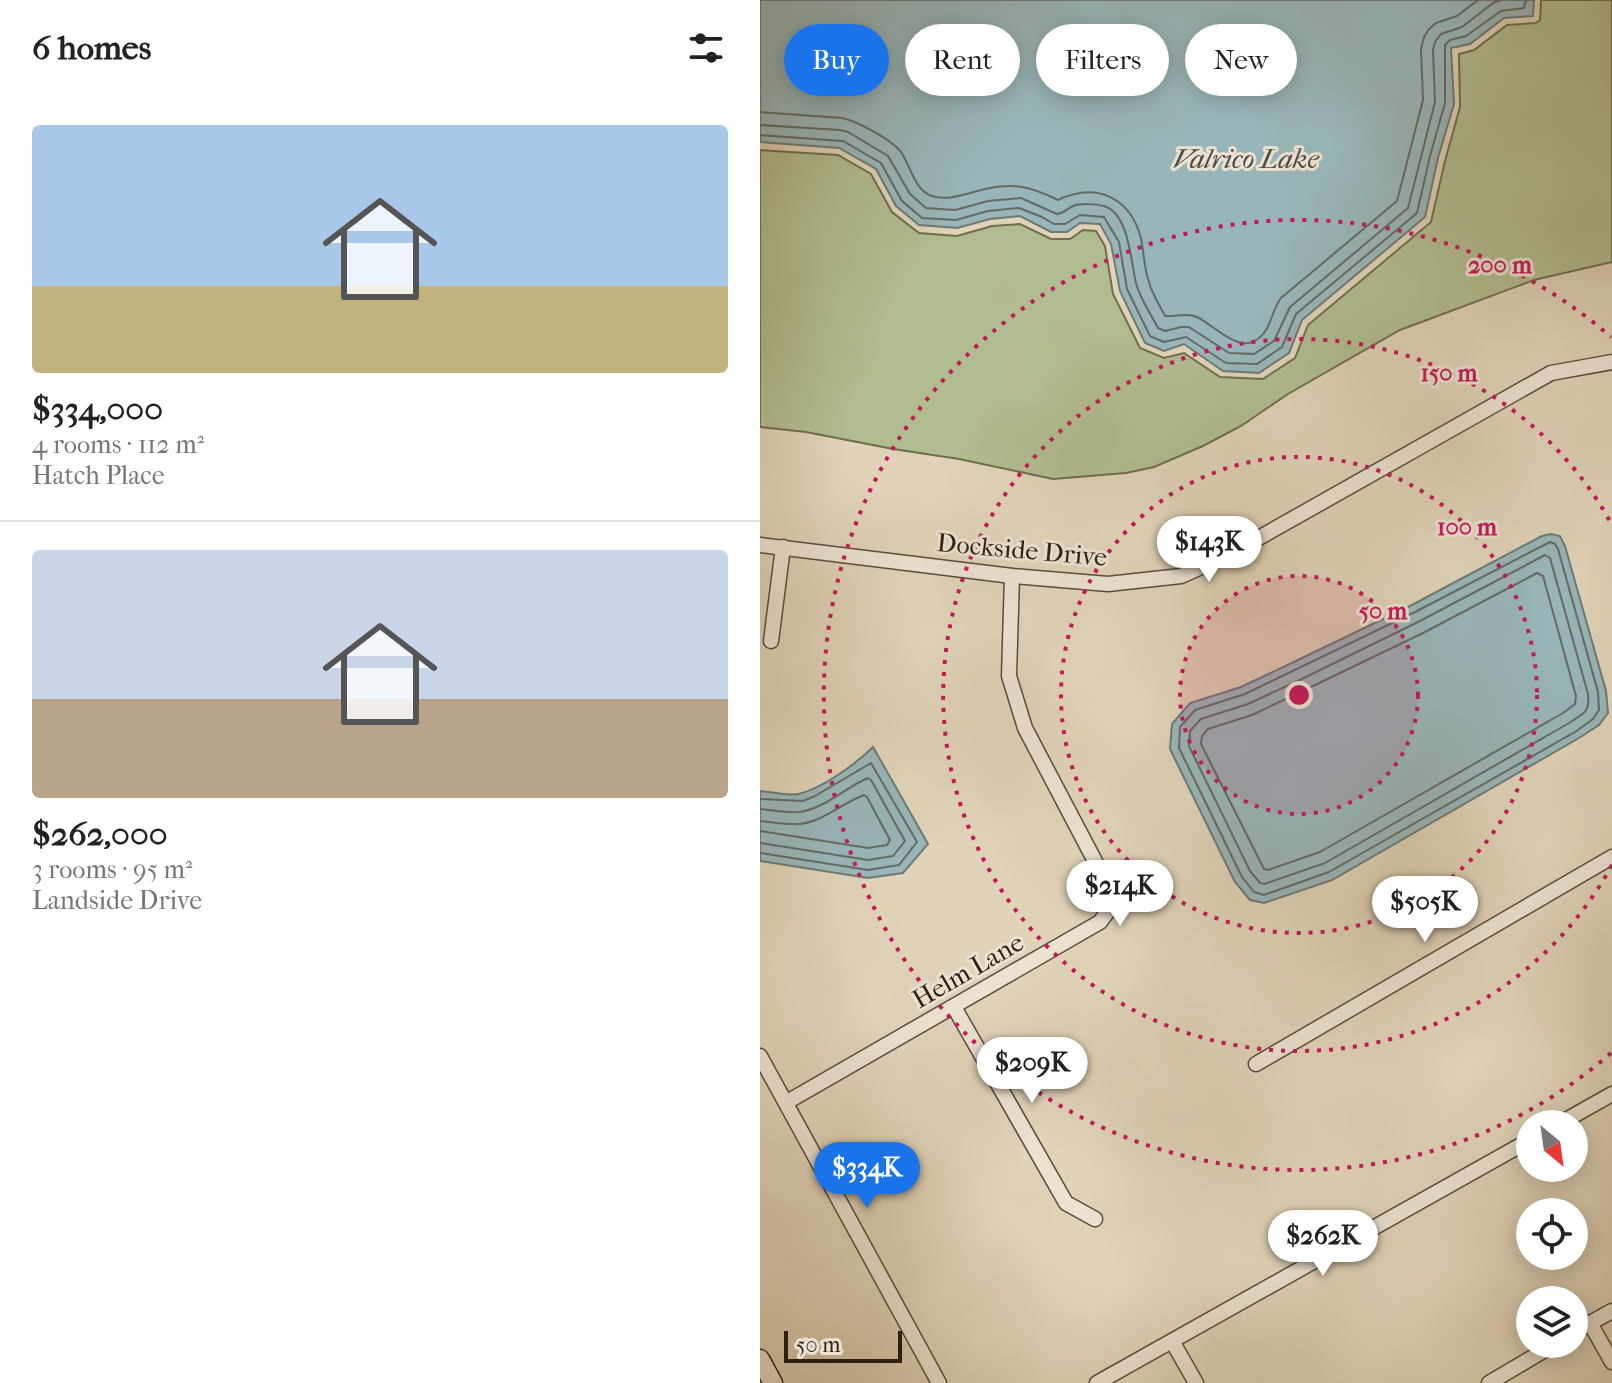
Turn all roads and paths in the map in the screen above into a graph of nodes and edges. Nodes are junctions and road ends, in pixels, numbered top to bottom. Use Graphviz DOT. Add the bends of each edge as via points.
graph roads {
  1 [pos="1612,362"];
  2 [pos="760,545"];
  3 [pos="783,547"];
  4 [pos="1012,576"];
  5 [pos="771,641"];
  6 [pos="1612,857"];
  7 [pos="954,1007"];
  8 [pos="760,1056"];
  9 [pos="1256,1064"];
  10 [pos="1612,1094"];
  11 [pos="787,1102"];
  12 [pos="1584,1110"];
  13 [pos="1516,1148"];
  14 [pos="1095,1219"];
  15 [pos="1612,1311"];
  16 [pos="1590,1323"];
  17 [pos="1172,1341"];
  18 [pos="1531,1358"];
  19 [pos="760,1359"];
  20 [pos="1612,1362"];
  21 [pos="773,1383"];
  22 [pos="939,1383"];
  23 [pos="1097,1383"];
  24 [pos="1196,1383"];
  25 [pos="1489,1383"];
  1 -- 4 [label="street, Dockside Drive" via="1551,373 1232,553 1181,576 1108,584"];
  2 -- 3 [label="street, Dockside Drive"];
  3 -- 4 [label="street, Dockside Drive"];
  3 -- 5 [label="street"];
  4 -- 7 [label="street, Helm Lane" via="1009,676 1025,728 1108,886 1111,907 1100,922"];
  6 -- 9 [label="street"];
  7 -- 11 [label="street, Helm Lane"];
  7 -- 14 [label="street" via="1066,1203"];
  8 -- 11 [label="street"];
  10 -- 12 [label="street"];
  11 -- 22 [label="street"];
  13 -- 17 [label="street"];
  15 -- 16 [label="street"];
  16 -- 20 [label="street"];
  17 -- 23 [label="street"];
  17 -- 24 [label="street"];
  18 -- 25 [label="street"];
  19 -- 21 [label="street"];
}
